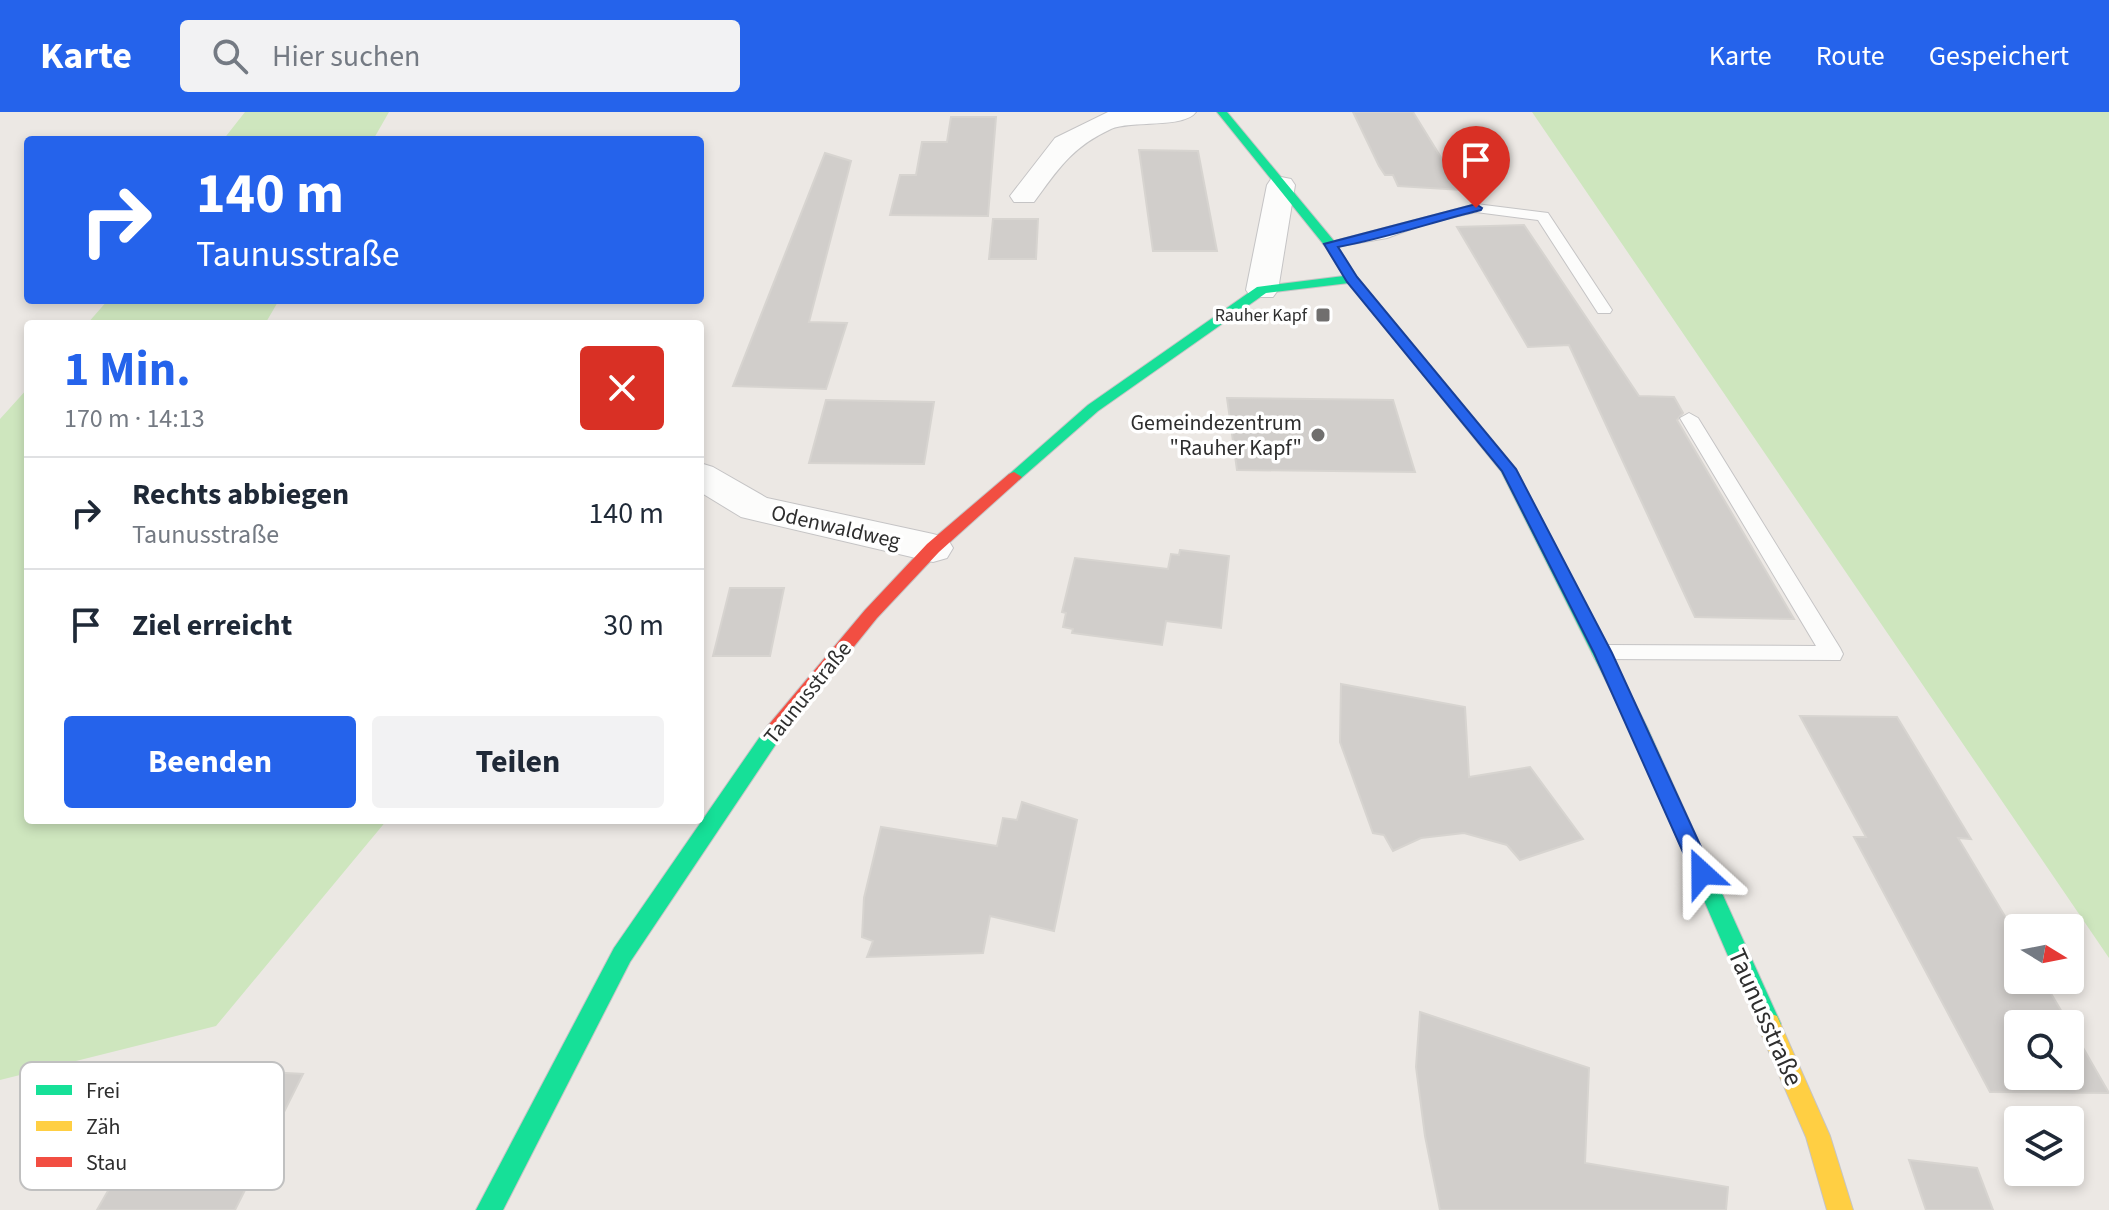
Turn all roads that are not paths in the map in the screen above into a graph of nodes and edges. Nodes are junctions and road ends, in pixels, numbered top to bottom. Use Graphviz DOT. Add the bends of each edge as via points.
graph roads {
  1 [pos="1183,112"];
  2 [pos="1222,112"];
  3 [pos="1281,185"];
  4 [pos="1024,196"];
  5 [pos="1330,244"];
  6 [pos="1352,279"];
  7 [pos="1262,290"];
  8 [pos="1604,310"];
  9 [pos="1689,418"];
  10 [pos="704,477"];
  11 [pos="933,548"];
  12 [pos="1603,653"];
  13 [pos="489,1210"];
  14 [pos="1840,1210"];
  1 -- 4 [label="street" via="1108,120 1064,144"];
  2 -- 3 [label="street, Taunusstraße"];
  3 -- 5 [label="street, Taunusstraße"];
  3 -- 7 [label="street"];
  5 -- 6 [label="street, Taunusstraße"];
  5 -- 8 [label="lane" via="1476,208 1543,216"];
  6 -- 7 [label="street, Taunusstraße"];
  6 -- 12 [label="street, Taunusstraße" via="1508,469"];
  7 -- 11 [label="street, Taunusstraße" via="1093,408"];
  9 -- 12 [label="lane" via="1832,654"];
  10 -- 11 [label="street, Odenwaldweg" via="755,508"];
  11 -- 13 [label="street, Taunusstraße" via="758,751 622,955"];
  12 -- 14 [label="street, Taunusstraße" via="1818,1136"];
}
